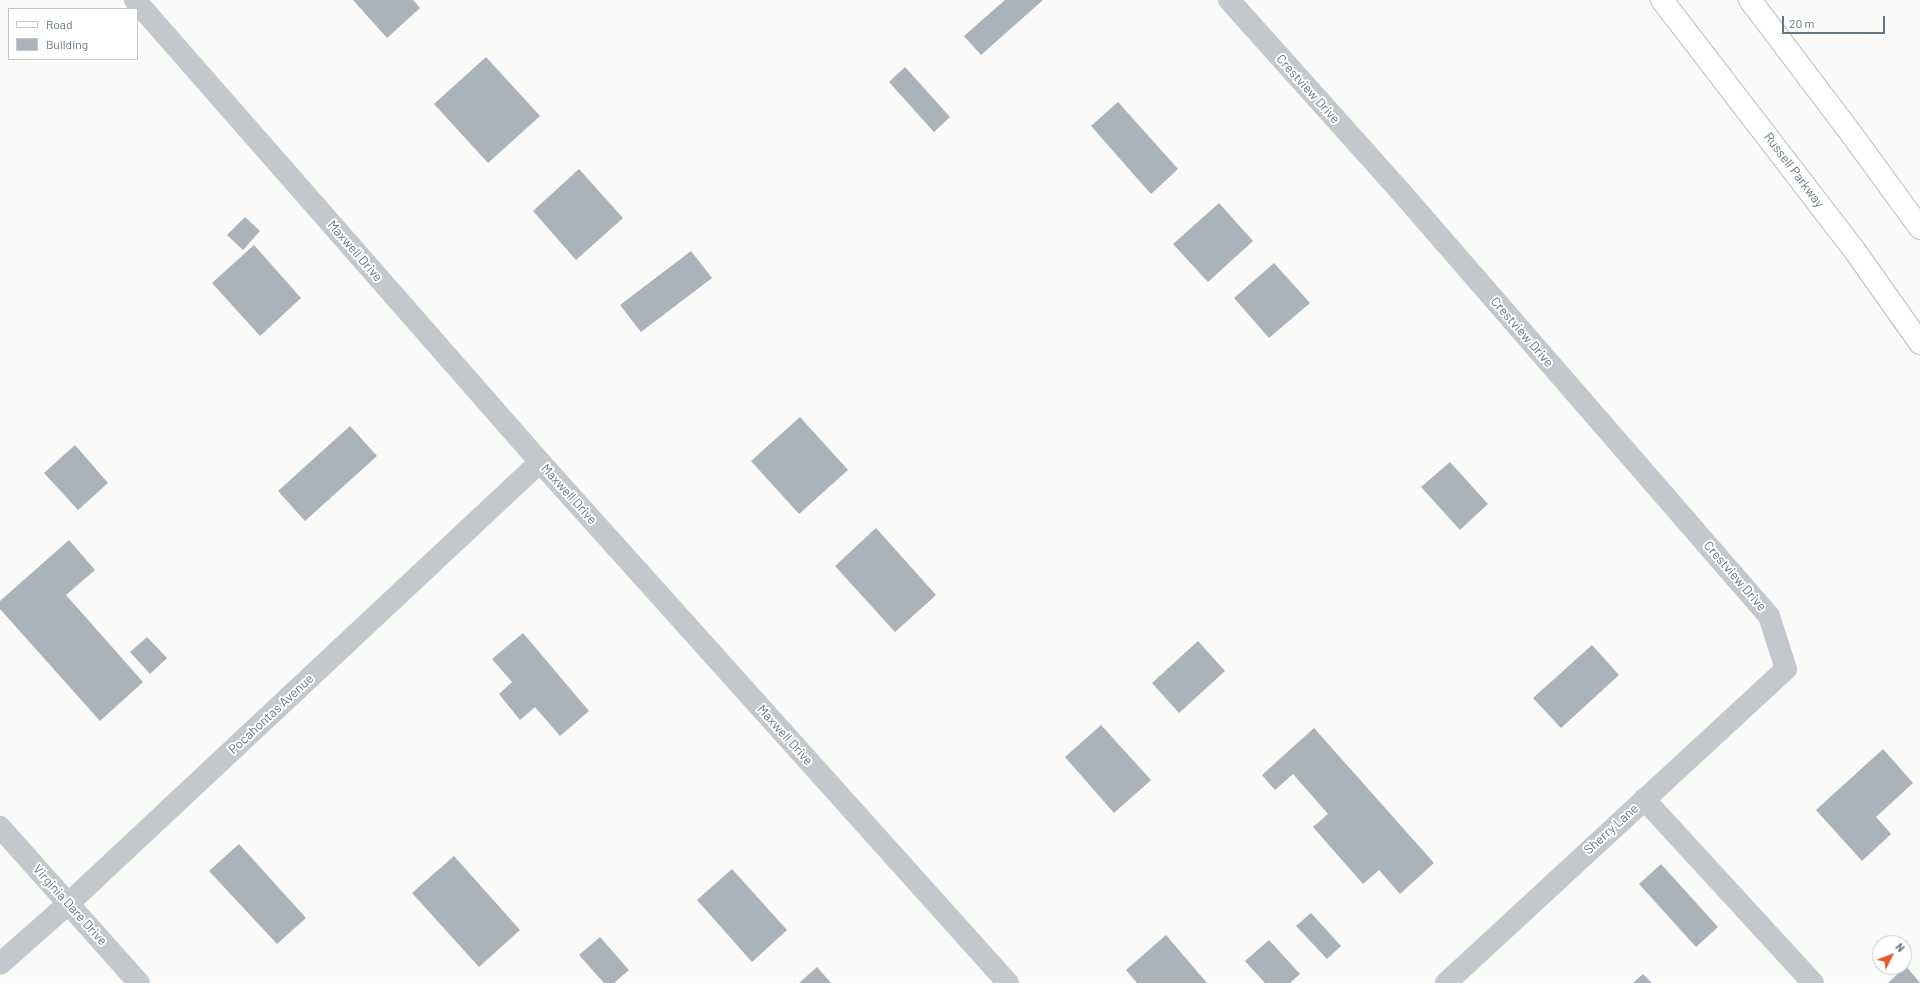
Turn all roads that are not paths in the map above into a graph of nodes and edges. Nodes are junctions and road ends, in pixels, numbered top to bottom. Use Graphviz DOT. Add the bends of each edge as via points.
graph roads {
  1 [pos="135,0"];
  2 [pos="1229,0"];
  3 [pos="1662,0"];
  4 [pos="1750,0"];
  5 [pos="1920,228"];
  6 [pos="1920,344"];
  7 [pos="540,462"];
  8 [pos="1778,676"];
  9 [pos="1644,799"];
  10 [pos="0,827"];
  11 [pos="68,904"];
  12 [pos="0,964"];
  13 [pos="139,983"];
  14 [pos="1008,983"];
  15 [pos="1446,983"];
  16 [pos="1814,983"];
  1 -- 7 [label="street, Maxwell Drive"];
  2 -- 8 [label="street, Crestview Drive" via="1401,192 1769,616 1786,669"];
  3 -- 6 [label="main road, Russell Parkway" via="1846,239"];
  4 -- 5 [label="main road"];
  7 -- 11 [label="street, Pocahontas Avenue"];
  7 -- 14 [label="street, Maxwell Drive"];
  8 -- 9 [label="street, Sherry Lane"];
  9 -- 15 [label="street, Sherry Lane"];
  9 -- 16 [label="street"];
  10 -- 11 [label="street, Virginia Dare Drive"];
  11 -- 12 [label="street, Pocahontas Avenue"];
  11 -- 13 [label="street, Virginia Dare Drive"];
}
